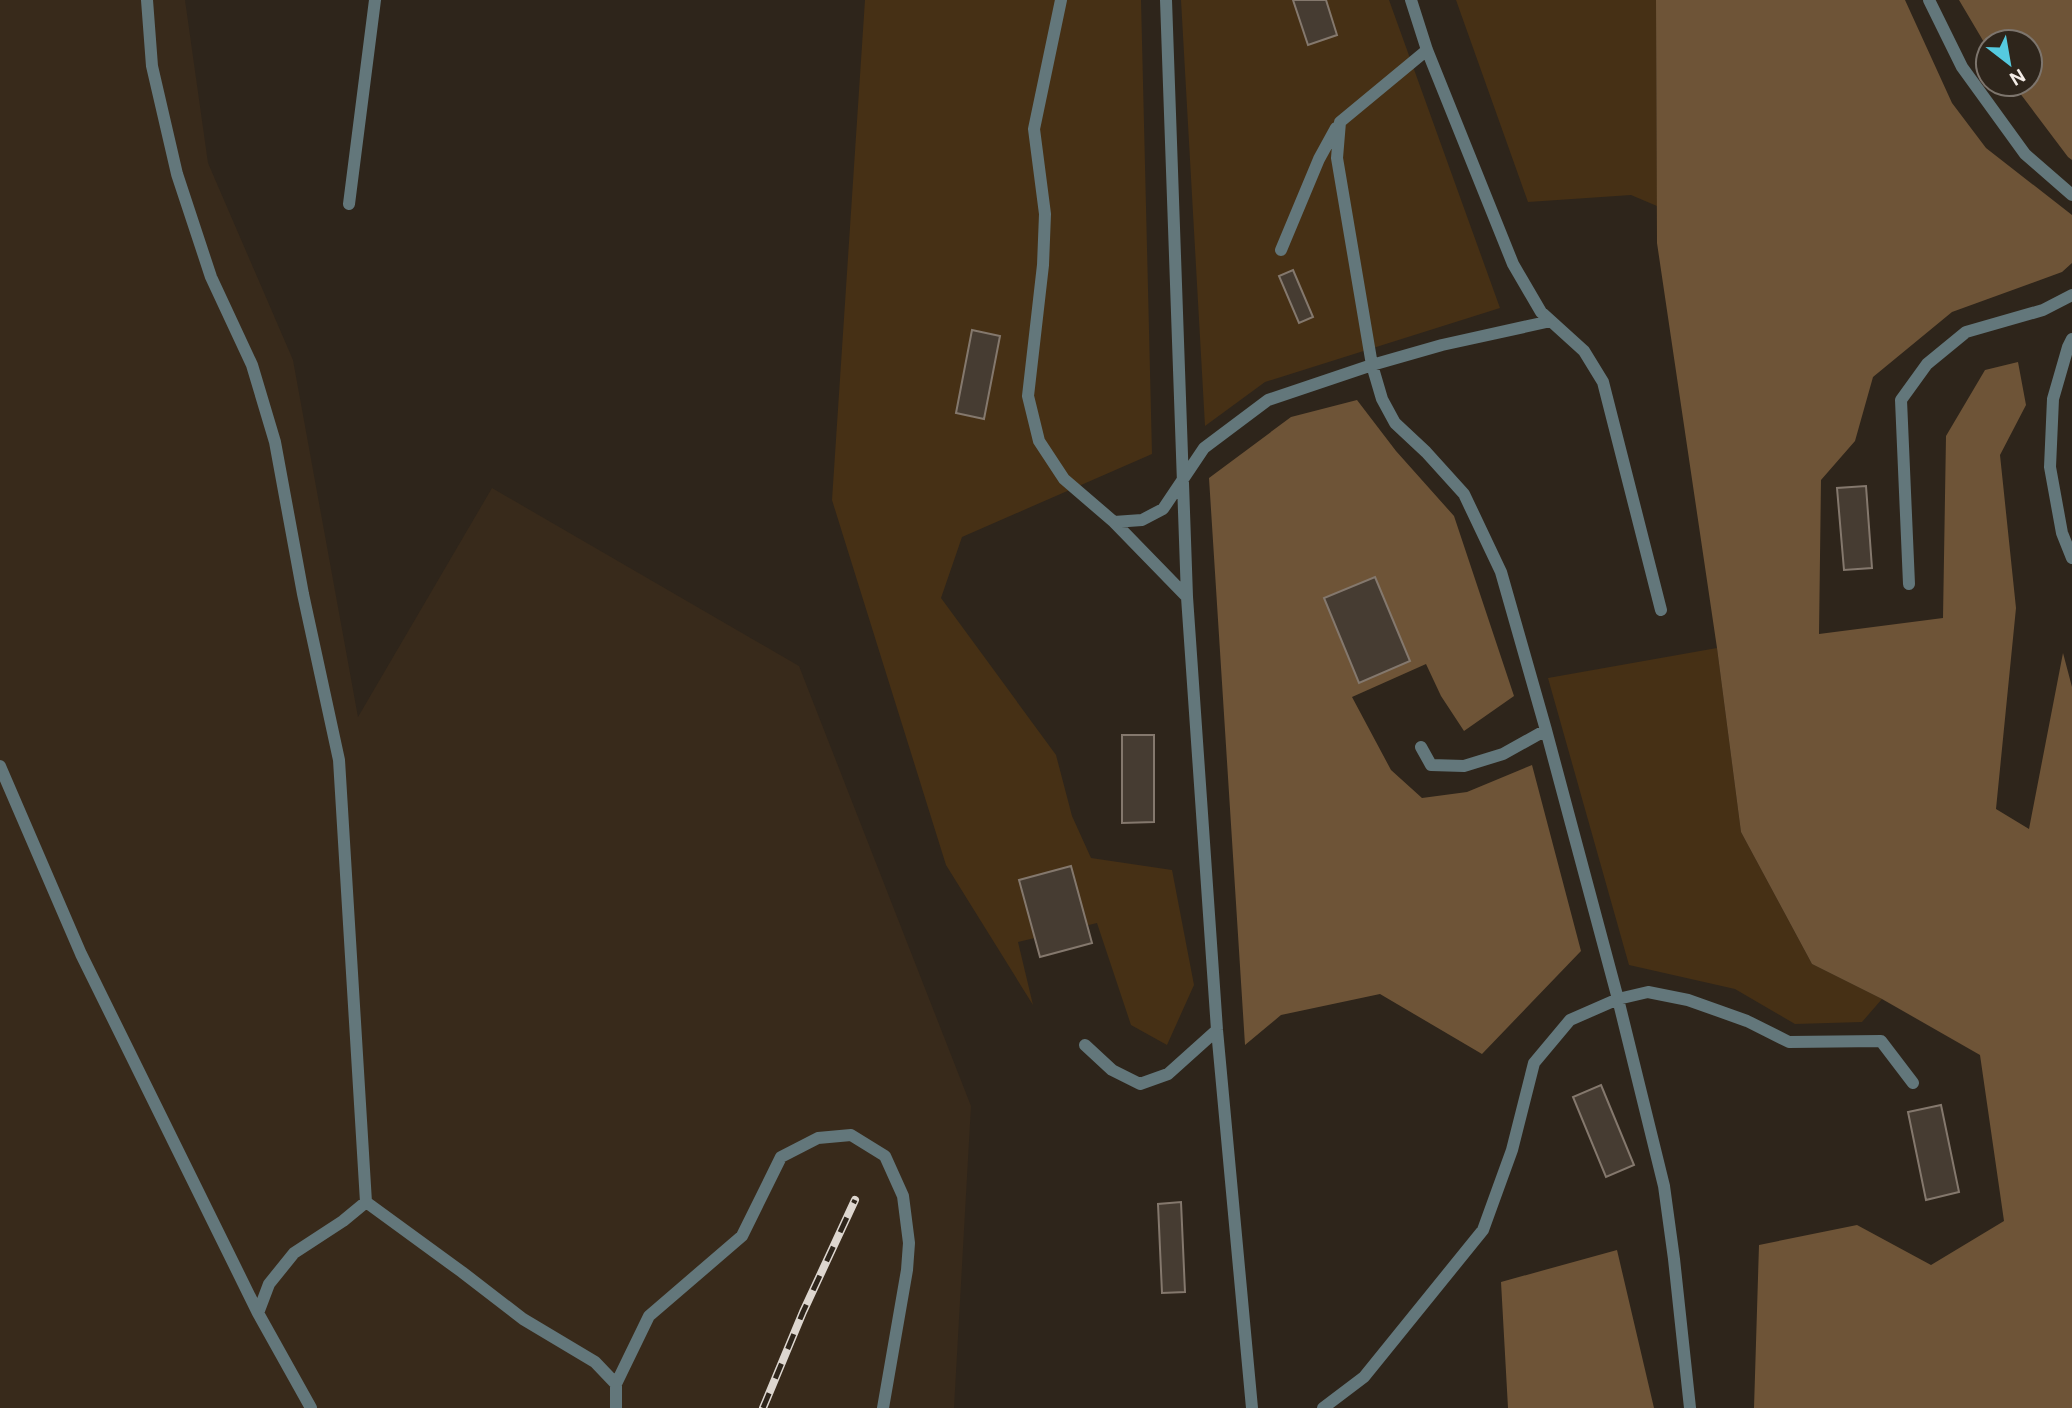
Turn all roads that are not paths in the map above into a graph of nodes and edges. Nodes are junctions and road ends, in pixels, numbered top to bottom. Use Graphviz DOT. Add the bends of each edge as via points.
graph roads {
  1 [pos="148,0"];
  2 [pos="375,0"];
  3 [pos="1061,0"];
  4 [pos="1166,0"];
  5 [pos="1411,0"];
  6 [pos="1929,0"];
  7 [pos="1427,50"];
  8 [pos="1340,122"];
  9 [pos="2072,195"];
  10 [pos="349,204"];
  11 [pos="1281,250"];
  12 [pos="2072,295"];
  13 [pos="1551,321"];
  14 [pos="2072,339"];
  15 [pos="1372,365"];
  16 [pos="1182,478"];
  17 [pos="1114,522"];
  18 [pos="2072,558"];
  19 [pos="1909,584"];
  20 [pos="1187,597"];
  21 [pos="1661,610"];
  22 [pos="1546,730"];
  23 [pos="1421,747"];
  24 [pos="0,766"];
  25 [pos="1618,999"];
  26 [pos="1217,1030"];
  27 [pos="1085,1045"];
  28 [pos="1913,1083"];
  29 [pos="366,1202"];
  30 [pos="258,1312"];
  31 [pos="616,1384"];
  32 [pos="311,1408"];
  33 [pos="616,1408"];
  34 [pos="883,1408"];
  35 [pos="1252,1408"];
  36 [pos="1323,1408"];
  37 [pos="1690,1408"];
  1 -- 29 [label="lane" via="152,66 177,174 211,278 252,365 275,442 339,760"];
  2 -- 10 [label="lane"];
  3 -- 17 [label="lane" via="1034,130 1045,214 1028,396 1039,442 1064,479"];
  4 -- 16 [label="lane"];
  5 -- 7 [label="lane"];
  6 -- 9 [label="lane" via="1962,67 2025,154"];
  7 -- 8 [label="lane"];
  7 -- 13 [label="lane" via="1513,264"];
  8 -- 11 [label="lane"];
  8 -- 15 [label="lane" via="1337,158"];
  12 -- 19 [label="lane" via="2043,310 1966,332 1927,365 1901,400"];
  13 -- 15 [label="lane"];
  13 -- 21 [label="lane" via="1584,352 1603,382"];
  14 -- 18 [label="lane" via="2053,399 2050,467 2062,533"];
  15 -- 16 [label="lane" via="1268,400 1204,448"];
  15 -- 22 [label="lane" via="1395,423 1464,494 1501,572"];
  16 -- 17 [label="lane" via="1163,509 1142,520"];
  16 -- 20 [label="lane"];
  17 -- 20 [label="lane"];
  20 -- 26 [label="lane"];
  22 -- 23 [label="lane" via="1503,754 1464,766 1431,765"];
  22 -- 25 [label="lane"];
  24 -- 30 [label="lane" via="81,954"];
  25 -- 28 [label="lane" via="1648,992 1688,1000 1789,1042 1881,1041"];
  25 -- 36 [label="lane" via="1570,1020 1534,1063 1512,1150 1483,1230 1364,1377"];
  25 -- 37 [label="lane" via="1664,1186"];
  26 -- 27 [label="lane" via="1168,1074 1140,1084 1112,1070"];
  26 -- 35 [label="lane"];
  29 -- 30 [label="lane" via="294,1253 269,1284"];
  29 -- 31 [label="lane" via="523,1319 595,1362"];
  30 -- 32 [label="lane"];
  31 -- 33 [label="lane"];
  31 -- 34 [label="lane" via="649,1316 741,1236 781,1157 818,1138 851,1135 885,1156 903,1196 909,1243"];
}
